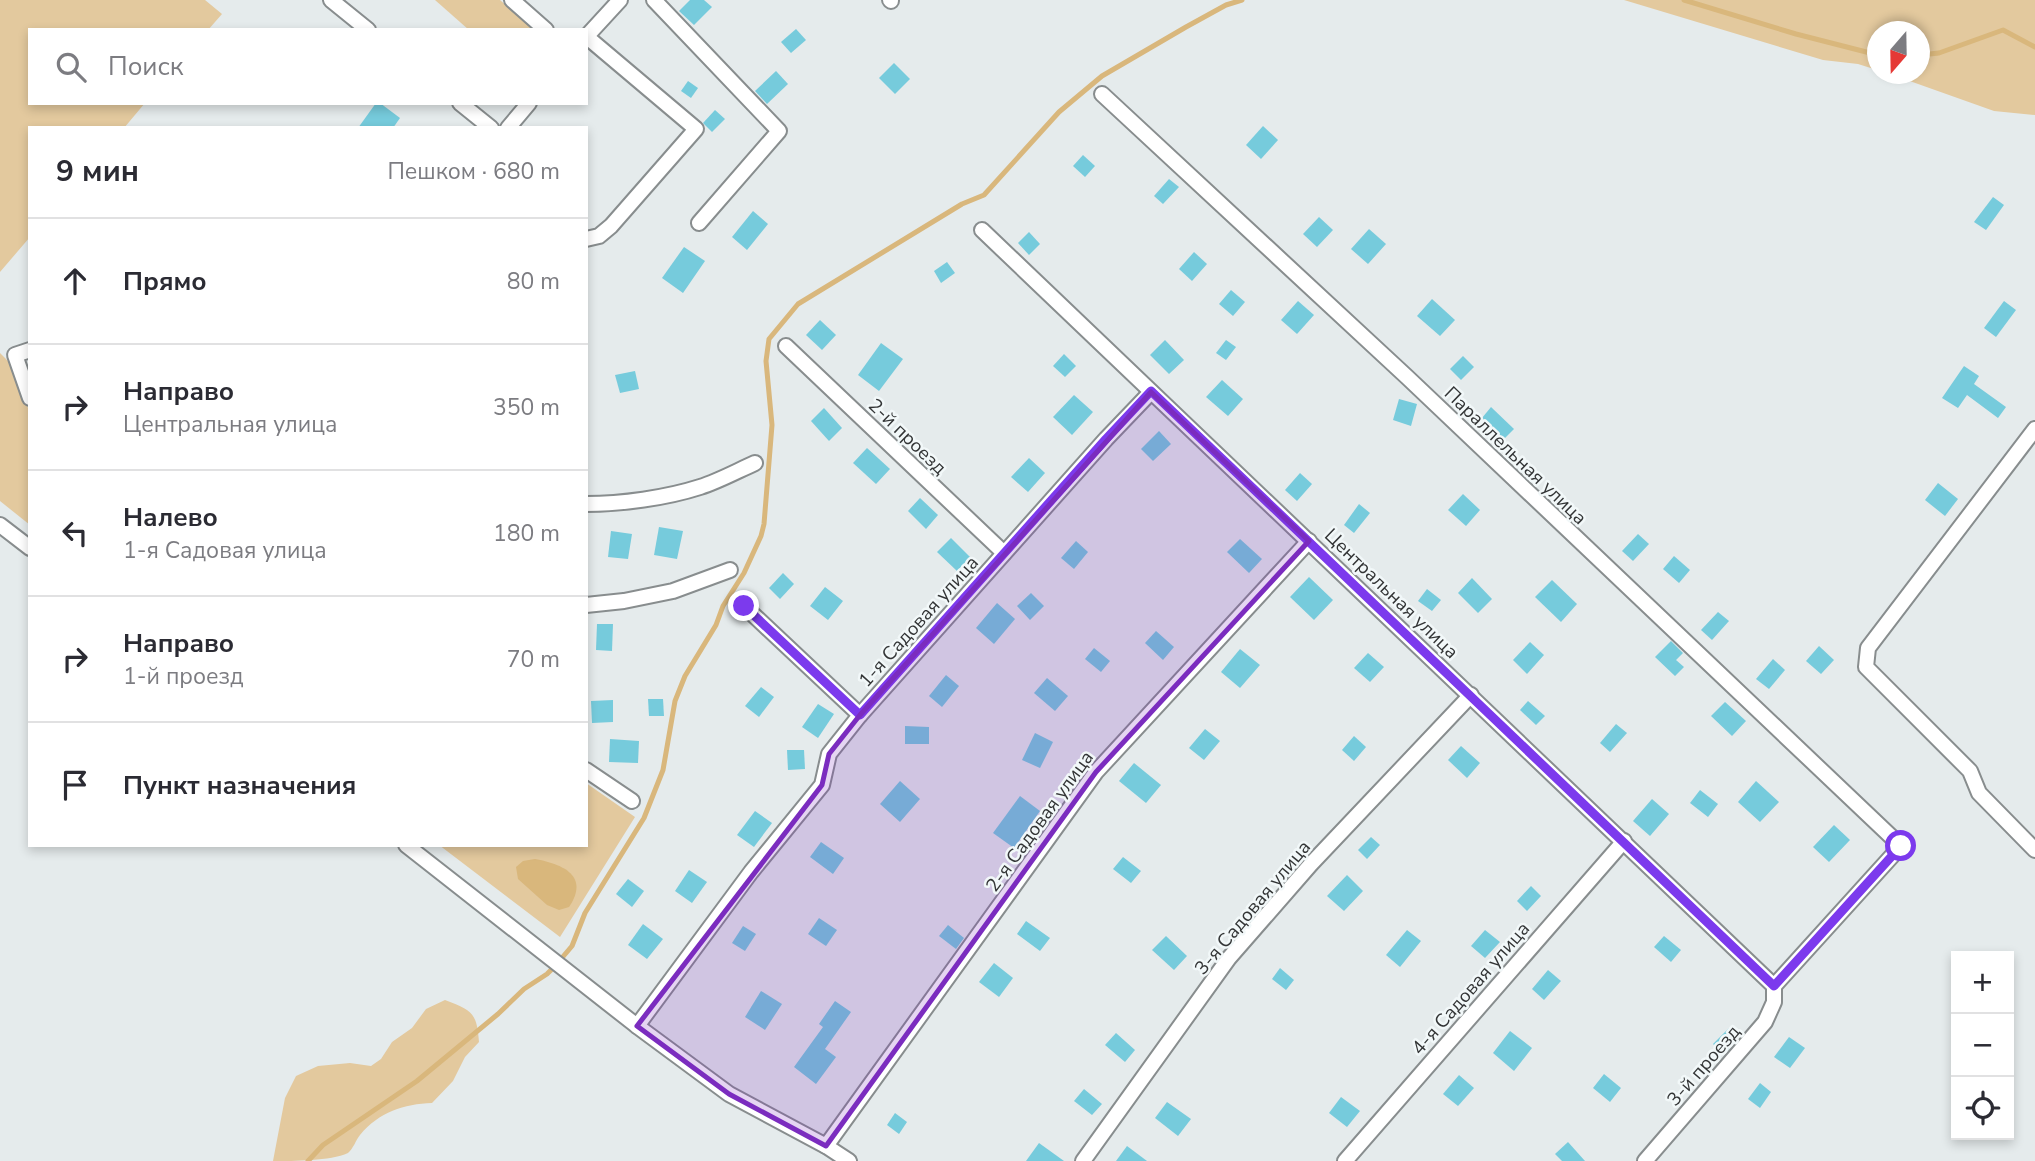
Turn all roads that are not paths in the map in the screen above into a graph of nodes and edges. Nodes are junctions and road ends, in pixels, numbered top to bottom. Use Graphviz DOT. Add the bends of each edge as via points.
graph roads {
  1 [pos="331,0"];
  2 [pos="512,0"];
  3 [pos="620,0"];
  4 [pos="654,0"];
  5 [pos="366,28"];
  6 [pos="544,28"];
  7 [pos="588,36"];
  8 [pos="588,38"];
  9 [pos="1102,94"];
  10 [pos="462,105"];
  11 [pos="528,105"];
  12 [pos="489,126"];
  13 [pos="510,126"];
  14 [pos="699,223"];
  15 [pos="982,230"];
  16 [pos="588,239"];
  17 [pos="786,346"];
  18 [pos="28,351"];
  19 [pos="1151,391"];
  20 [pos="28,392"];
  21 [pos="2035,429"];
  22 [pos="755,463"];
  23 [pos="588,504"];
  24 [pos="0,524"];
  25 [pos="1310,541"];
  26 [pos="28,546"];
  27 [pos="1004,553"];
  28 [pos="730,570"];
  29 [pos="588,605"];
  30 [pos="744,606"];
  31 [pos="1471,695"];
  32 [pos="860,715"];
  33 [pos="588,771"];
  34 [pos="632,801"];
  35 [pos="1624,841"];
  36 [pos="409,847"];
  37 [pos="2035,850"];
  38 [pos="1774,986"];
  39 [pos="637,1026"];
  40 [pos="826,1146"];
  41 [pos="849,1161"];
  42 [pos="1083,1161"];
  43 [pos="1345,1161"];
  44 [pos="1645,1161"];
  1 -- 5 [label="street"];
  2 -- 6 [label="street"];
  3 -- 7 [label="street"];
  4 -- 14 [label="street" via="779,131"];
  8 -- 16 [label="street" via="696,129 611,226"];
  9 -- 38 [label="street, Параллельная улица" via="1901,846"];
  10 -- 12 [label="street"];
  11 -- 13 [label="street"];
  15 -- 19 [label="street, Центральная улица"];
  17 -- 27 [label="street, 2-й проезд"];
  18 -- 20 [label="street" via="15,355"];
  19 -- 25 [label="street, Центральная улица"];
  19 -- 27 [label="street, 1-я Садовая улица"];
  21 -- 37 [label="street" via="1868,648 1866,667 1970,771 1979,793"];
  22 -- 23 [label="street" via="699,487 642,500"];
  24 -- 26 [label="street"];
  25 -- 31 [label="street, Центральная улица"];
  25 -- 40 [label="street, 2-я Садовая улица" via="1096,772"];
  27 -- 32 [label="street, 1-я Садовая улица"];
  28 -- 29 [label="street" via="673,591"];
  30 -- 32 [label="street"];
  31 -- 35 [label="street, Центральная улица"];
  31 -- 42 [label="street, 3-я Садовая улица" via="1229,958"];
  32 -- 39 [label="street, 1-я Садовая улица" via="829,754 822,785"];
  33 -- 34 [label="street"];
  35 -- 38 [label="street, Центральная улица"];
  35 -- 43 [label="street, 4-я Садовая улица"];
  36 -- 39 [label="street"];
  38 -- 44 [label="street, 3-й проезд" via="1774,1002 1765,1022"];
  39 -- 40 [label="street" via="729,1094"];
  40 -- 41 [label="street"];
}
